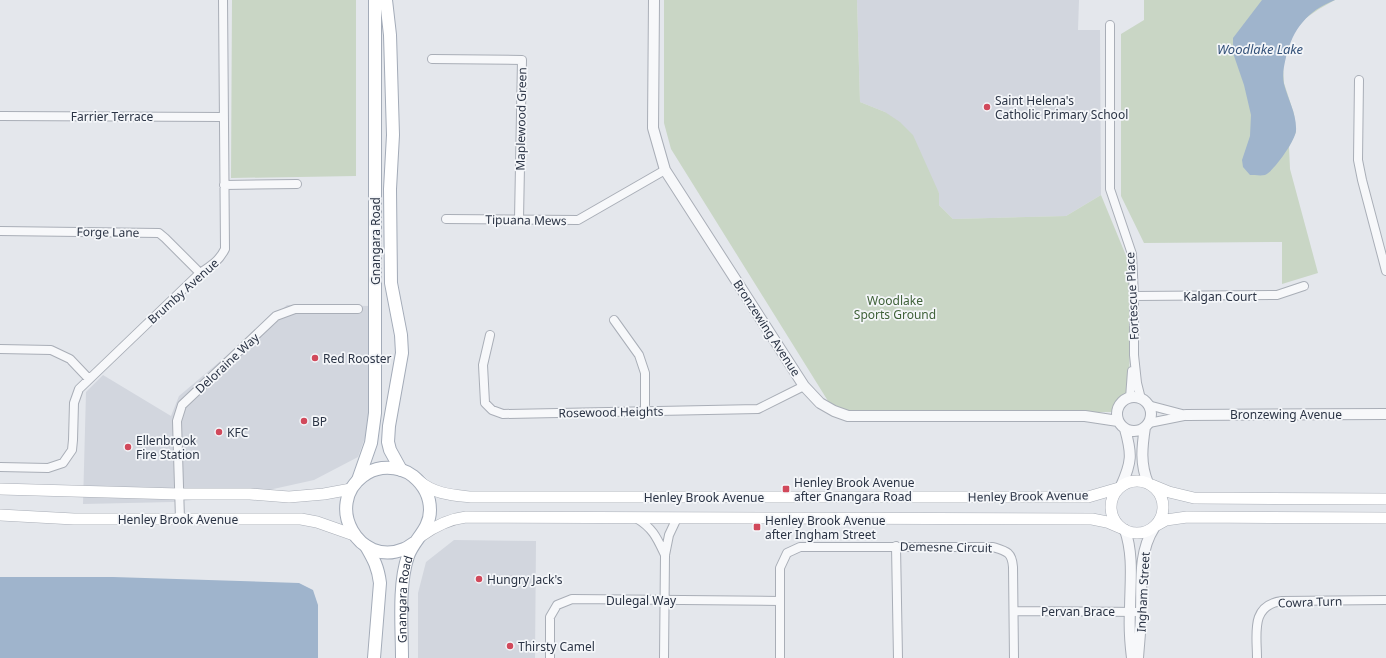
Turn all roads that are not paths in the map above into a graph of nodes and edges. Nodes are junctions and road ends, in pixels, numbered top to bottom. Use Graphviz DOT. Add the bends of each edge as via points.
graph roads {
  1 [pos="223,0"];
  2 [pos="375,0"];
  3 [pos="386,0"];
  4 [pos="654,0"];
  5 [pos="1110,25"];
  6 [pos="432,59"];
  7 [pos="1359,80"];
  8 [pos="0,116"];
  9 [pos="223,116"];
  10 [pos="665,170"];
  11 [pos="297,184"];
  12 [pos="224,185"];
  13 [pos="446,219"];
  14 [pos="520,219"];
  15 [pos="0,231"];
  16 [pos="1386,271"];
  17 [pos="200,273"];
  18 [pos="1304,286"];
  19 [pos="1134,296"];
  20 [pos="358,309"];
  21 [pos="614,320"];
  22 [pos="490,335"];
  23 [pos="0,349"];
  24 [pos="1134,355"];
  25 [pos="89,380"];
  26 [pos="804,386"];
  27 [pos="1130,398"];
  28 [pos="1144,402"];
  29 [pos="1117,410"];
  30 [pos="645,412"];
  31 [pos="1386,414"];
  32 [pos="1186,415"];
  33 [pos="1085,416"];
  34 [pos="1118,421"];
  35 [pos="1147,425"];
  36 [pos="1125,429"];
  37 [pos="0,467"];
  38 [pos="401,470"];
  39 [pos="414,477"];
  40 [pos="355,484"];
  41 [pos="1150,484"];
  42 [pos="1120,487"];
  43 [pos="0,489"];
  44 [pos="179,494"];
  45 [pos="1386,499"];
  46 [pos="0,515"];
  47 [pos="636,518"];
  48 [pos="677,518"];
  49 [pos="1386,518"];
  50 [pos="180,519"];
  51 [pos="1155,527"];
  52 [pos="1123,529"];
  53 [pos="354,535"];
  54 [pos="418,539"];
  55 [pos="366,546"];
  56 [pos="896,546"];
  57 [pos="665,555"];
  58 [pos="665,600"];
  59 [pos="1386,600"];
  60 [pos="780,601"];
  61 [pos="1014,611"];
  62 [pos="1130,611"];
  63 [pos="1141,612"];
  64 [pos="374,658"];
  65 [pos="402,658"];
  66 [pos="550,658"];
  67 [pos="664,658"];
  68 [pos="780,658"];
  69 [pos="898,658"];
  70 [pos="1014,658"];
  71 [pos="1132,658"];
  72 [pos="1138,658"];
  73 [pos="1257,658"];
  1 -- 9 [label="street, Brumby Avenue"];
  2 -- 40 [label="main road, Gnangara Road" via="375,413 371,442"];
  3 -- 38 [label="main road, Gnangara Road" via="390,35 393,135 390,189 391,283 402,353 388,426 388,442"];
  4 -- 10 [label="street, Bronzewing Avenue" via="653,128"];
  5 -- 19 [label="street, Fortescue Place" via="1110,189 1132,254"];
  6 -- 14 [label="street, Maplewood Green" via="522,60"];
  7 -- 16 [label="street" via="1358,160"];
  8 -- 9 [label="street, Farrier Terrace"];
  9 -- 12 [label="street, Brumby Avenue"];
  10 -- 14 [label="street, Tipuana Mews" via="578,220"];
  10 -- 26 [label="street, Bronzewing Avenue"];
  11 -- 12 [label="street"];
  12 -- 17 [label="street, Brumby Avenue" via="225,249 215,264"];
  13 -- 14 [label="street, Tipuana Mews"];
  15 -- 17 [label="street, Forge Lane" via="158,233"];
  17 -- 25 [label="street, Brumby Avenue"];
  18 -- 19 [label="street, Kalgan Court" via="1277,295"];
  19 -- 24 [label="street, Fortescue Place"];
  20 -- 44 [label="street, Deloraine Way" via="295,309 276,316 182,405 177,421"];
  21 -- 30 [label="street" via="639,355 645,373"];
  22 -- 30 [label="street, Rosewood Heights" via="483,365 485,404 492,410 503,414"];
  23 -- 25 [label="street" via="51,350 70,359"];
  24 -- 27 [label="street, Fortescue Place"];
  24 -- 28 [label="street, Fortescue Place" via="1137,383"];
  25 -- 37 [label="street, Brumby Avenue" via="79,389 74,403 74,440 72,450 63,463 48,468"];
  26 -- 30 [label="street, Rosewood Heights" via="758,409"];
  26 -- 33 [label="street, Bronzewing Avenue" via="820,403 848,416"];
  27 -- 28 [label="street"];
  27 -- 29 [label="street" via="1124,400"];
  28 -- 32 [label="street, Bronzewing Avenue"];
  28 -- 35 [label="street" via="1151,417"];
  29 -- 33 [label="street, Bronzewing Avenue"];
  29 -- 34 [label="street"];
  31 -- 32 [label="street, Bronzewing Avenue"];
  32 -- 35 [label="street, Bronzewing Avenue"];
  33 -- 34 [label="street, Bronzewing Avenue"];
  34 -- 36 [label="street"];
  35 -- 36 [label="street" via="1136,431"];
  35 -- 41 [label="street" via="1142,458 1143,470"];
  36 -- 42 [label="street" via="1131,456 1128,471"];
  38 -- 39 [label="main road"];
  38 -- 40 [label="main road" via="378,469 367,473"];
  39 -- 42 [label="main road, Henley Brook Avenue" via="436,492 471,497 1088,497"];
  39 -- 54 [label="main road" via="423,486 430,511 428,524"];
  40 -- 44 [label="main road, Henley Brook Avenue" via="324,494 289,498 250,494"];
  40 -- 53 [label="main road" via="347,500 346,512 348,524"];
  41 -- 42 [label="main road" via="1136,480"];
  41 -- 45 [label="main road" via="1194,498"];
  41 -- 51 [label="main road" via="1162,496 1164,504 1164,512"];
  42 -- 52 [label="main road" via="1114,495 1111,508 1115,521"];
  43 -- 44 [label="main road, Henley Brook Avenue"];
  44 -- 50 [label="street, Deloraine Way"];
  46 -- 50 [label="main road, Henley Brook Avenue" via="74,519"];
  47 -- 48 [label="main road, Henley Brook Avenue"];
  47 -- 54 [label="main road, Henley Brook Avenue" via="466,517 441,524"];
  47 -- 57 [label="street" via="653,531"];
  48 -- 52 [label="main road, Henley Brook Avenue" via="1092,519"];
  48 -- 57 [label="street" via="669,535"];
  49 -- 51 [label="main road" via="1186,517 1166,520"];
  50 -- 53 [label="main road, Henley Brook Avenue" via="301,519"];
  51 -- 52 [label="main road" via="1140,533"];
  51 -- 63 [label="street, Ingham Street" via="1146,541"];
  52 -- 62 [label="street, Ingham Street" via="1128,539 1131,562"];
  53 -- 55 [label="main road"];
  54 -- 55 [label="main road" via="403,549 390,552"];
  54 -- 65 [label="main road, Gnangara Road" via="408,554 402,585"];
  55 -- 64 [label="main road" via="376,562 380,583"];
  56 -- 60 [label="street, Demesne Circuit" via="800,547 787,553 780,568"];
  56 -- 61 [label="street, Demesne Circuit" via="1002,549 1010,554 1013,560"];
  56 -- 69 [label="street"];
  57 -- 58 [label="street"];
  58 -- 60 [label="street, Dulegal Way"];
  58 -- 66 [label="street, Dulegal Way" via="572,600 557,606 550,617"];
  58 -- 67 [label="street"];
  59 -- 73 [label="street, Cowra Turn" via="1282,601 1271,604 1265,607 1258,620"];
  60 -- 68 [label="street, Demesne Circuit"];
  61 -- 62 [label="street, Pervan Brace"];
  61 -- 70 [label="street, Demesne Circuit"];
  62 -- 63 [label="street, Pervan Brace"];
  62 -- 71 [label="street, Ingham Street"];
  63 -- 72 [label="street, Ingham Street"];
}
